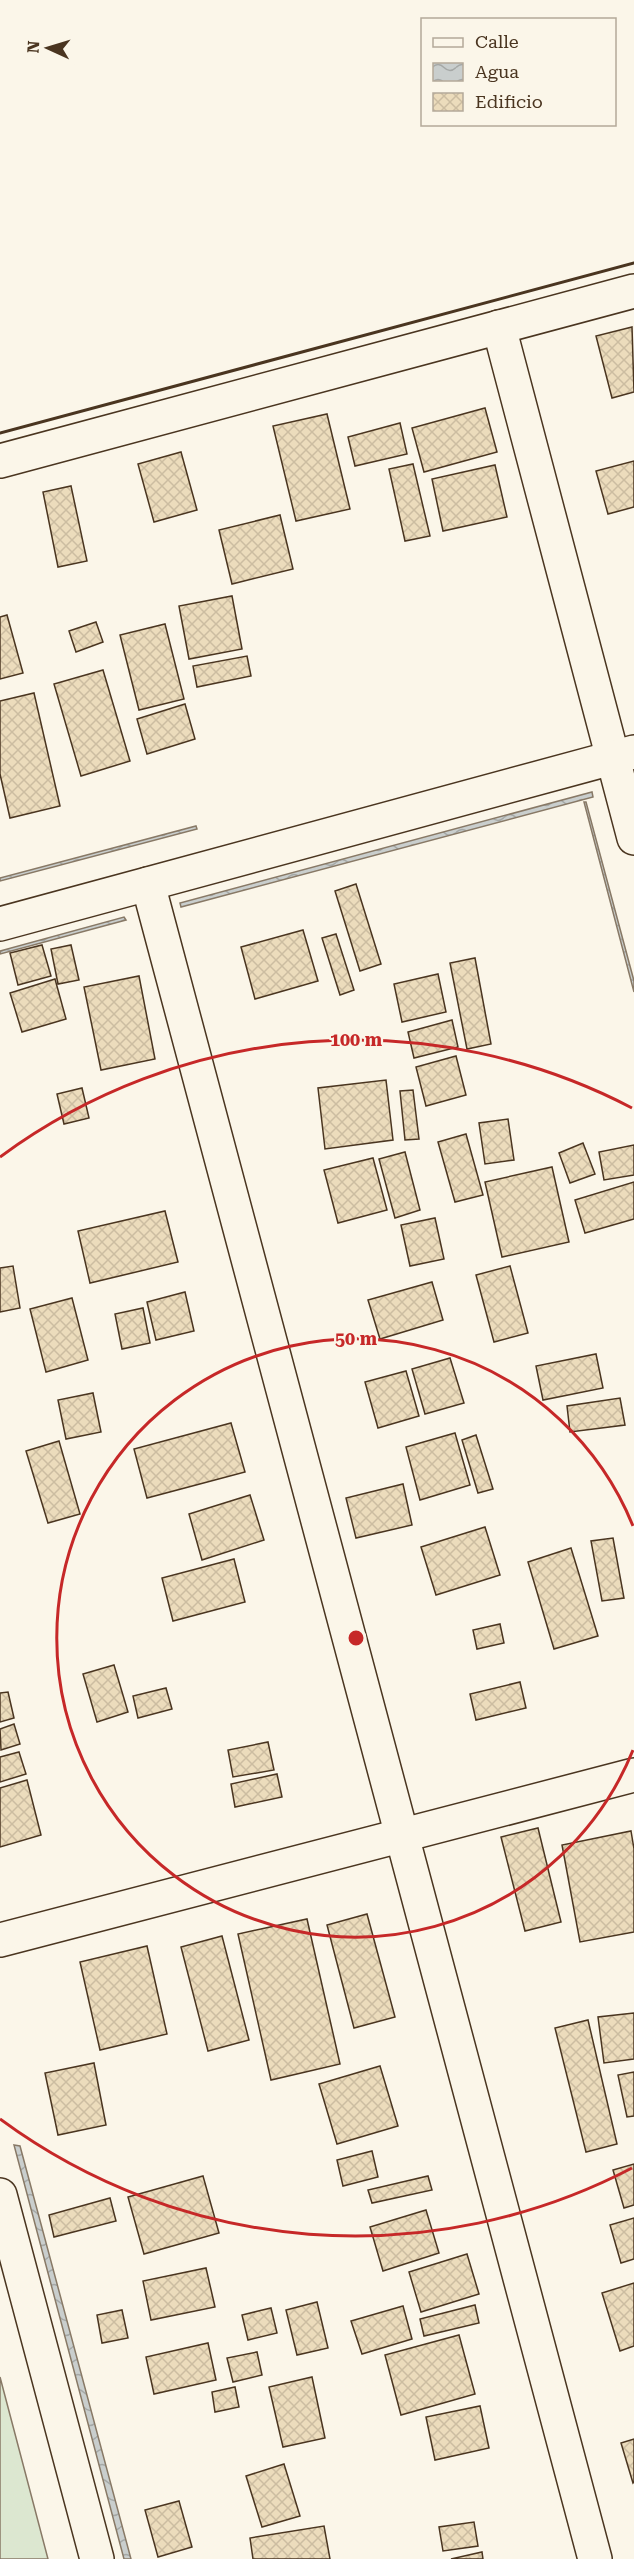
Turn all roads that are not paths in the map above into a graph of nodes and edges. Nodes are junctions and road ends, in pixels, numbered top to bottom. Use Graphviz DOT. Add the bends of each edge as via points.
graph roads {
  1 [pos="634,291"];
  2 [pos="499,327"];
  3 [pos="0,461"];
  4 [pos="623,755"];
  5 [pos="634,838"];
  6 [pos="148,884"];
  7 [pos="0,924"];
  8 [pos="634,1775"];
  9 [pos="402,1836"];
  10 [pos="0,1940"];
  11 [pos="0,2195"];
  12 [pos="97,2559"];
  13 [pos="595,2559"];
  1 -- 2 [label="street"];
  2 -- 3 [label="street"];
  2 -- 4 [label="street"];
  4 -- 5 [label="street"];
  4 -- 6 [label="street"];
  6 -- 7 [label="street"];
  6 -- 9 [label="street"];
  8 -- 9 [label="street"];
  9 -- 10 [label="street"];
  9 -- 13 [label="street"];
  11 -- 12 [label="street"];
}
